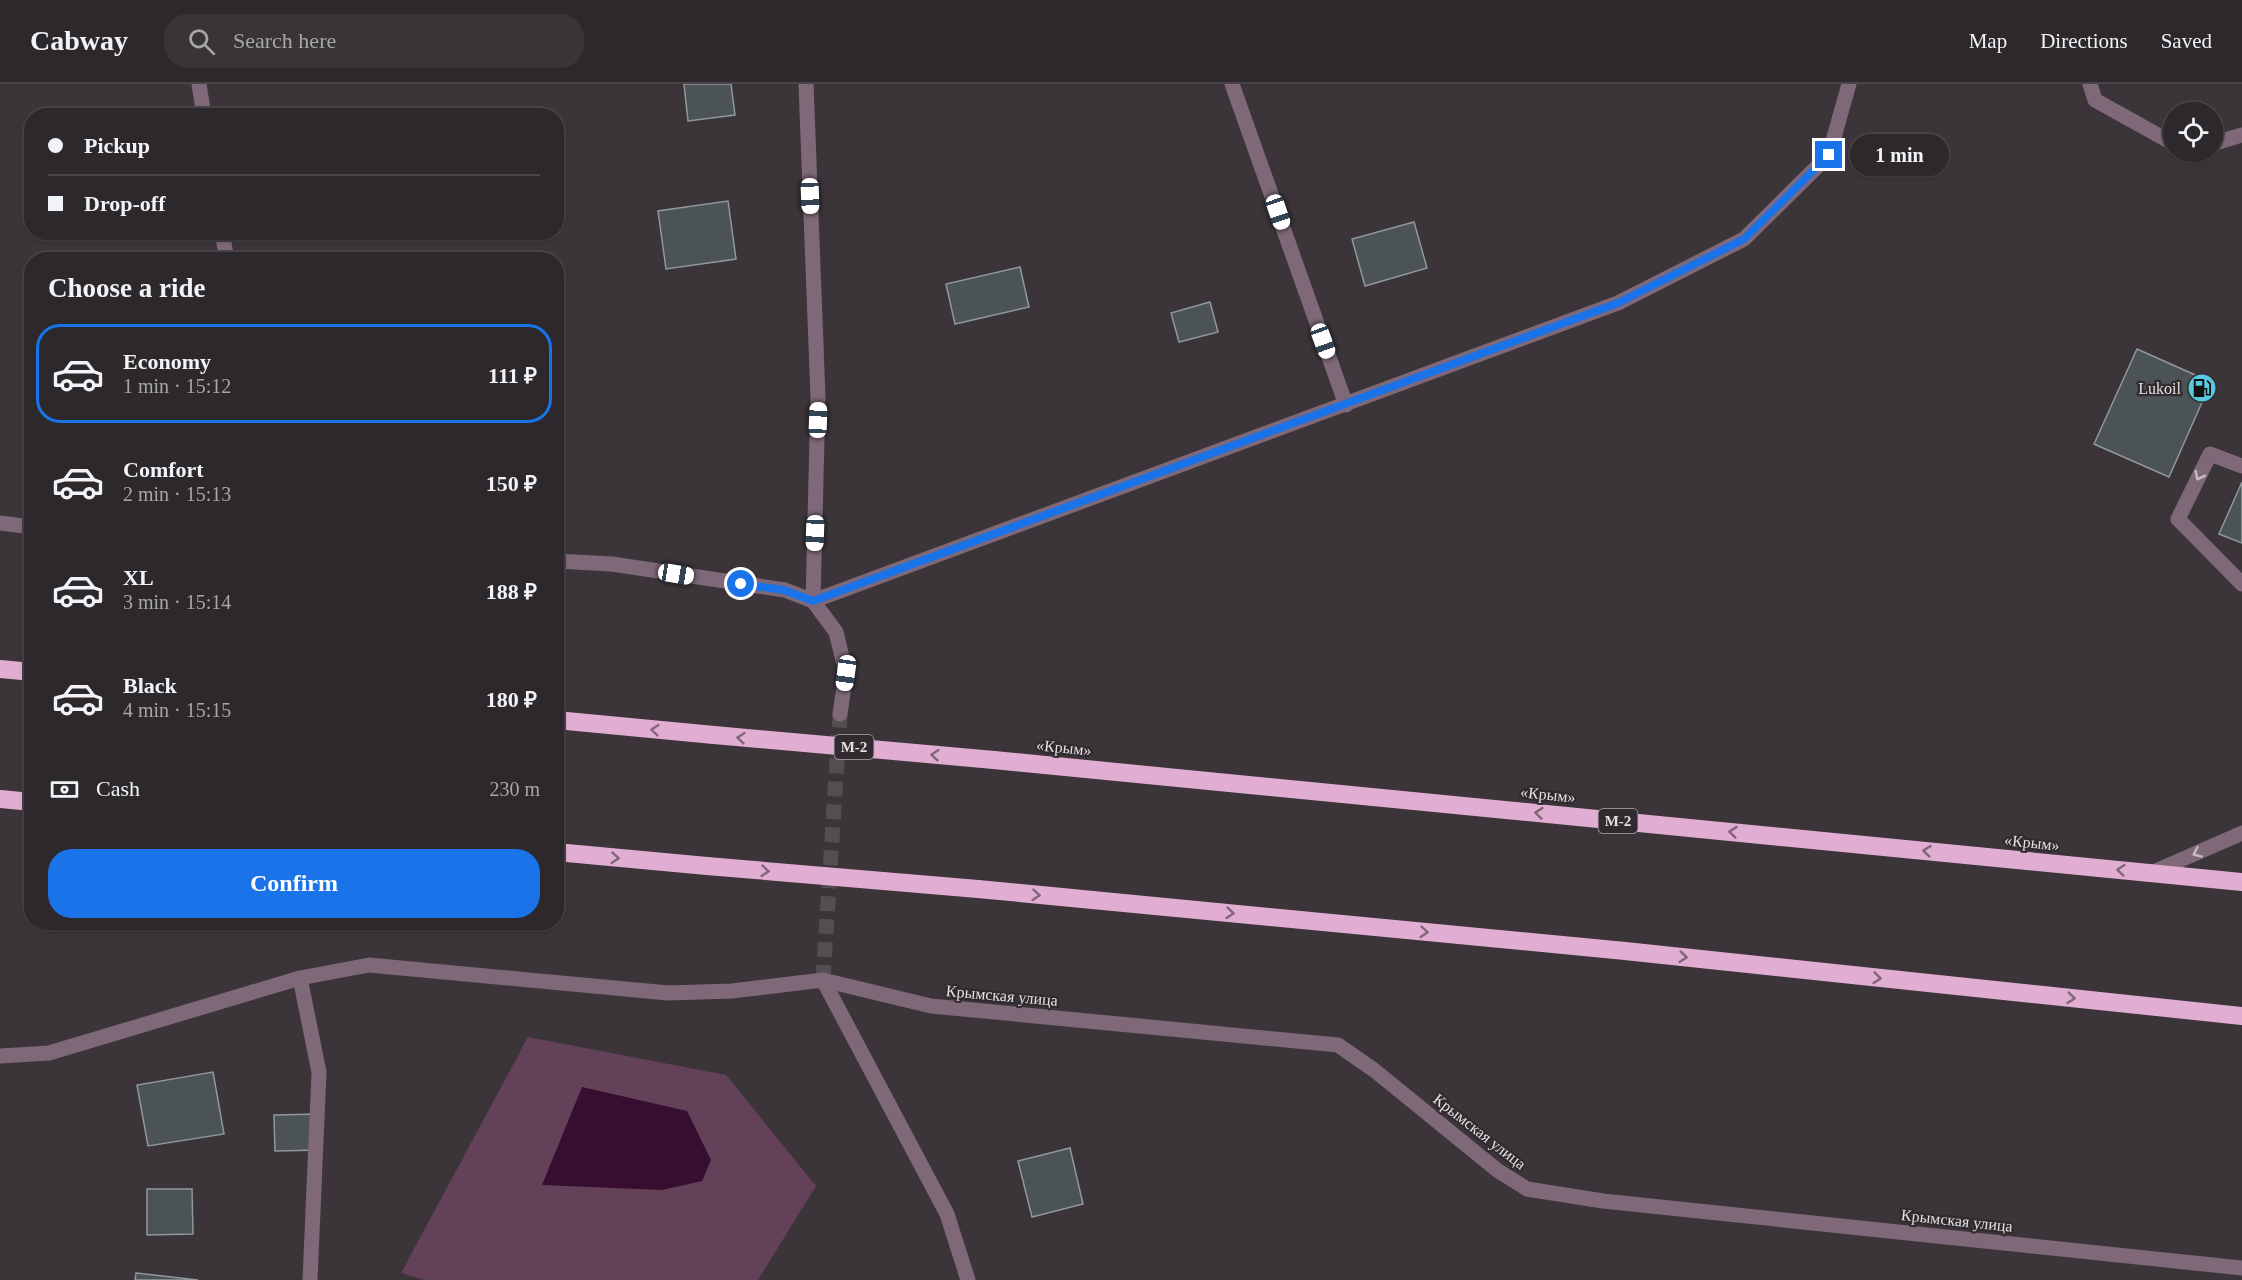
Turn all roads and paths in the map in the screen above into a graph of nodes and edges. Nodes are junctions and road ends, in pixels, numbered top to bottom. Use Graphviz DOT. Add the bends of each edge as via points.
graph roads {
  1 [pos="199,84"];
  2 [pos="806,84"];
  3 [pos="1232,84"];
  4 [pos="1849,84"];
  5 [pos="2090,84"];
  6 [pos="203,108"];
  7 [pos="2242,135"];
  8 [pos="2163,138"];
  9 [pos="2223,141"];
  10 [pos="1346,405"];
  11 [pos="2242,466"];
  12 [pos="0,523"];
  13 [pos="24,526"];
  14 [pos="564,561"];
  15 [pos="2242,584"];
  16 [pos="813,601"];
  17 [pos="0,669"];
  18 [pos="24,671"];
  19 [pos="840,714"];
  20 [pos="564,721"];
  21 [pos="0,799"];
  22 [pos="24,801"];
  23 [pos="2242,833"];
  24 [pos="564,853"];
  25 [pos="2151,873"];
  26 [pos="2242,882"];
  27 [pos="300,978"];
  28 [pos="823,980"];
  29 [pos="2242,1017"];
  30 [pos="0,1056"];
  31 [pos="2242,1268"];
  32 [pos="310,1280"];
  33 [pos="968,1280"];
  1 -- 6 [label="street"];
  2 -- 16 [label="street" via="818,397"];
  3 -- 10 [label="street"];
  4 -- 10 [label="street" via="1829,155 1744,239 1618,303"];
  5 -- 8 [label="street" via="2094,100"];
  7 -- 9 [label="street"];
  10 -- 16 [label="street"];
  11 -- 15 [label="street, one-way" via="2210,454 2178,519"];
  12 -- 13 [label="street"];
  14 -- 16 [label="street" via="612,564 784,590"];
  16 -- 19 [label="street" via="836,632 844,663"];
  17 -- 18 [label="highway"];
  25 -- 20 [label="highway, «Крым» / М-2, one-way, bridge"];
  21 -- 22 [label="highway"];
  23 -- 25 [label="street, one-way"];
  24 -- 29 [label="highway, one-way, bridge" via="1624,951"];
  25 -- 26 [label="highway, «Крым» / М-2"];
  27 -- 28 [label="street" via="369,965 668,993 732,991"];
  27 -- 30 [label="street" via="49,1053"];
  27 -- 32 [label="street" via="319,1072"];
  28 -- 31 [label="street, Крымская улица" via="932,1006 1338,1045 1497,1170 1527,1189 1603,1201"];
  28 -- 33 [label="street" via="947,1214"];
}
